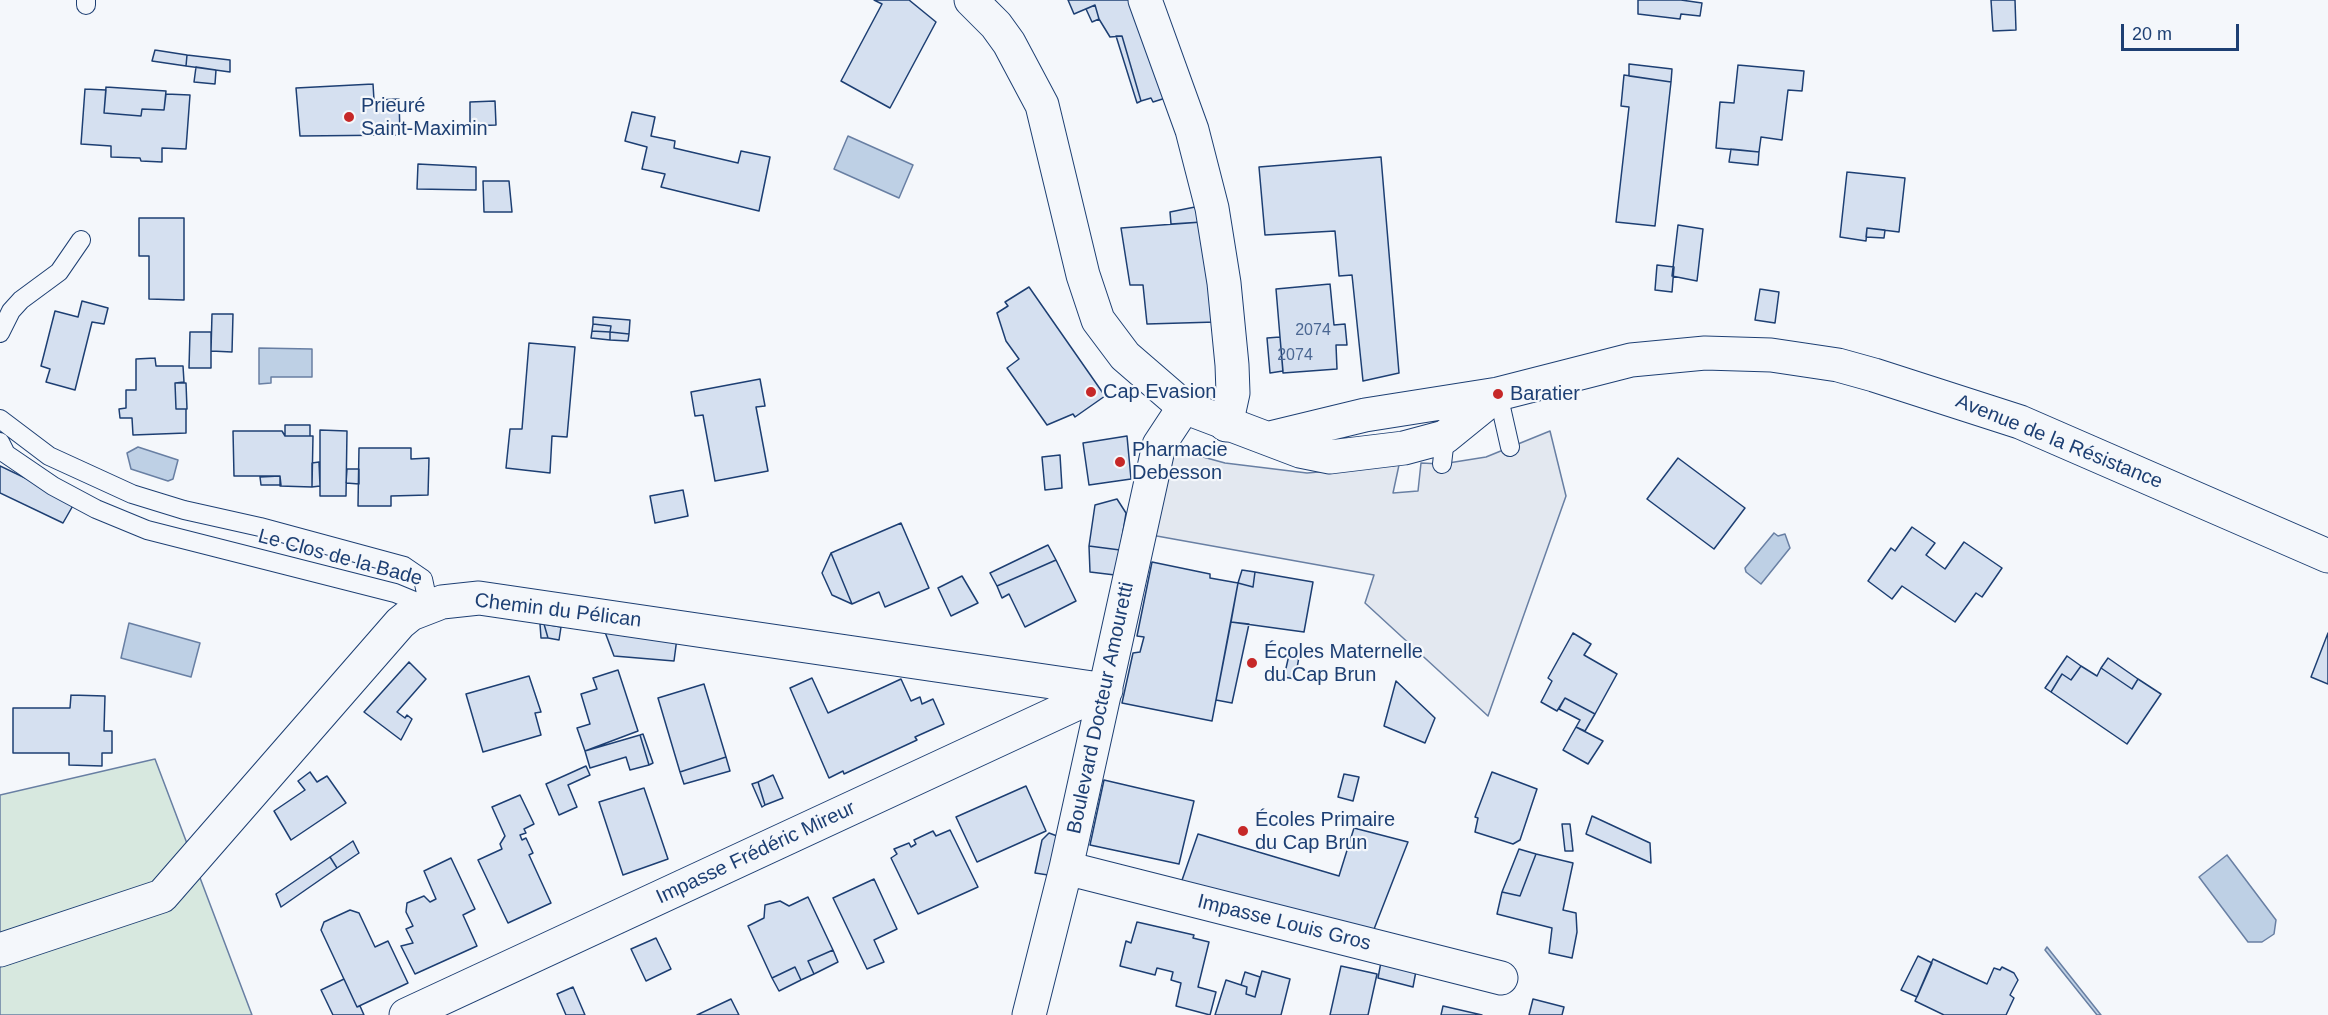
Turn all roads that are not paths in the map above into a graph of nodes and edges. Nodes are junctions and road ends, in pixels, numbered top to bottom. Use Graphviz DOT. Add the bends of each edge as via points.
graph roads {
  1 [pos="971,0"];
  2 [pos="1145,0"];
  3 [pos="81,240"];
  4 [pos="0,333"];
  5 [pos="1498,394"];
  6 [pos="1459,400"];
  7 [pos="1184,407"];
  8 [pos="0,419"];
  9 [pos="1226,425"];
  10 [pos="1270,438"];
  11 [pos="0,442"];
  12 [pos="1510,447"];
  13 [pos="1444,450"];
  14 [pos="2328,556"];
  15 [pos="429,607"];
  16 [pos="1106,690"];
  17 [pos="1066,868"];
  18 [pos="0,950"];
  19 [pos="1501,978"];
  20 [pos="406,1015"];
  21 [pos="1029,1015"];
  1 -- 7 [label="street, Avenue de la Résistance" via="1009,43 1042,105 1083,275 1098,320 1125,356"];
  2 -- 9 [label="street" via="1192,130 1212,208 1232,365 1233,393"];
  3 -- 4 [label="lane" via="59,272 11,311"];
  5 -- 6 [label="street, Avenue de la Résistance"];
  5 -- 12 [label="lane"];
  5 -- 13 [label="street, Avenue de la Résistance"];
  5 -- 14 [label="street, Avenue de la Résistance" via="1596,367 1674,355 1736,352 1838,365 2019,422"];
  6 -- 10 [label="street, Avenue de la Résistance" via="1316,425"];
  6 -- 13 [label="lane" via="1448,417"];
  7 -- 9 [label="street, Avenue de la Résistance"];
  7 -- 16 [label="street, Boulevard Docteur Amouretti" via="1159,445"];
  8 -- 15 [label="lane, Le Clos de la Bade" via="49,456 132,494 404,566 423,579"];
  9 -- 10 [label="street, Avenue de la Résistance"];
  10 -- 13 [label="street, Avenue de la Résistance" via="1300,451 1330,457 1404,448"];
  11 -- 15 [label="lane, Le Clos de la Bade" via="6,454 53,486 147,530 395,593"];
  15 -- 16 [label="street, Chemin du Pélican" via="479,598"];
  15 -- 18 [label="street, Chemin du Pélican" via="400,623 162,896"];
  16 -- 17 [label="street, Boulevard Docteur Amouretti"];
  16 -- 20 [label="street, Impasse Frédéric Mireur"];
  17 -- 19 [label="street, Impasse Louis Gros"];
  17 -- 21 [label="street, Boulevard Docteur Amouretti"];
}
